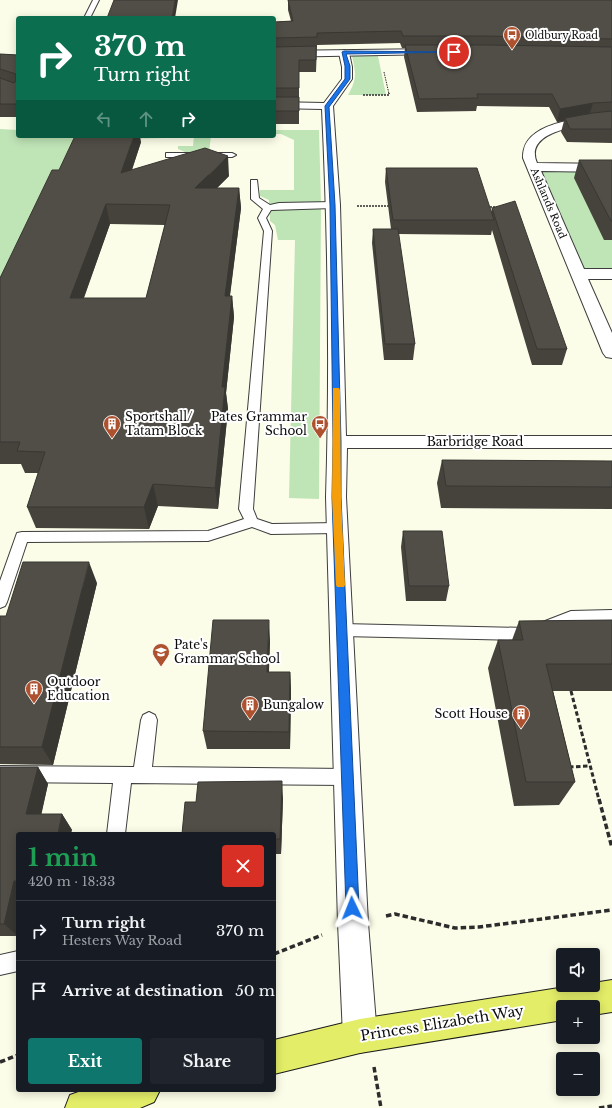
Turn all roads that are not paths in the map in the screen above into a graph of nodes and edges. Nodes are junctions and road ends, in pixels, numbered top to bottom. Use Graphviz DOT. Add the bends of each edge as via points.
graph roads {
  1 [pos="96,0"];
  2 [pos="88,16"];
  3 [pos="344,52"];
  4 [pos="446,52"];
  5 [pos="276,54"];
  6 [pos="331,101"];
  7 [pos="276,105"];
  8 [pos="612,119"];
  9 [pos="169,155"];
  10 [pos="232,156"];
  11 [pos="534,168"];
  12 [pos="612,168"];
  13 [pos="254,182"];
  14 [pos="333,205"];
  15 [pos="268,208"];
  16 [pos="579,274"];
  17 [pos="612,274"];
  18 [pos="612,353"];
  19 [pos="337,442"];
  20 [pos="612,442"];
  21 [pos="252,522"];
  22 [pos="338,528"];
  23 [pos="0,602"];
  24 [pos="612,616"];
  25 [pos="342,630"];
  26 [pos="149,720"];
  27 [pos="0,774"];
  28 [pos="123,774"];
  29 [pos="142,774"];
  30 [pos="348,777"];
  31 [pos="116,832"];
  32 [pos="16,961"];
  33 [pos="0,965"];
  34 [pos="611,1000"];
  35 [pos="364,1036"];
  36 [pos="276,1057"];
  37 [pos="135,1092"];
  38 [pos="83,1108"];
  1 -- 2 [label="lane"];
  3 -- 4 [label="street"];
  3 -- 5 [label="street"];
  3 -- 6 [label="street" via="348,66 347,79"];
  6 -- 7 [label="street"];
  6 -- 14 [label="street"];
  8 -- 11 [label="street, Ashlands Road" via="563,125 547,132 536,139 530,148 529,158"];
  9 -- 10 [label="lane"];
  11 -- 12 [label="street"];
  11 -- 16 [label="street, Ashlands Road"];
  13 -- 15 [label="lane" via="255,199"];
  14 -- 15 [label="lane"];
  14 -- 19 [label="street"];
  15 -- 21 [label="lane" via="262,218 268,231 246,509"];
  16 -- 17 [label="street"];
  16 -- 18 [label="street, Ashlands Road"];
  19 -- 20 [label="street, Barbridge Road"];
  19 -- 22 [label="street"];
  21 -- 22 [label="lane" via="271,529"];
  21 -- 23 [label="lane" via="208,536 22,537"];
  22 -- 25 [label="street"];
  24 -- 25 [label="lane" via="571,617 527,634"];
  25 -- 30 [label="street"];
  26 -- 29 [label="lane"];
  27 -- 28 [label="lane"];
  28 -- 29 [label="lane"];
  28 -- 31 [label="lane"];
  29 -- 30 [label="lane"];
  30 -- 35 [label="street" via="353,923"];
  32 -- 33 [label="lane"];
  34 -- 35 [label="main road, Princess Elizabeth Way"];
  35 -- 36 [label="main road, Princess Elizabeth Way"];
  37 -- 38 [label="main road"];
}
